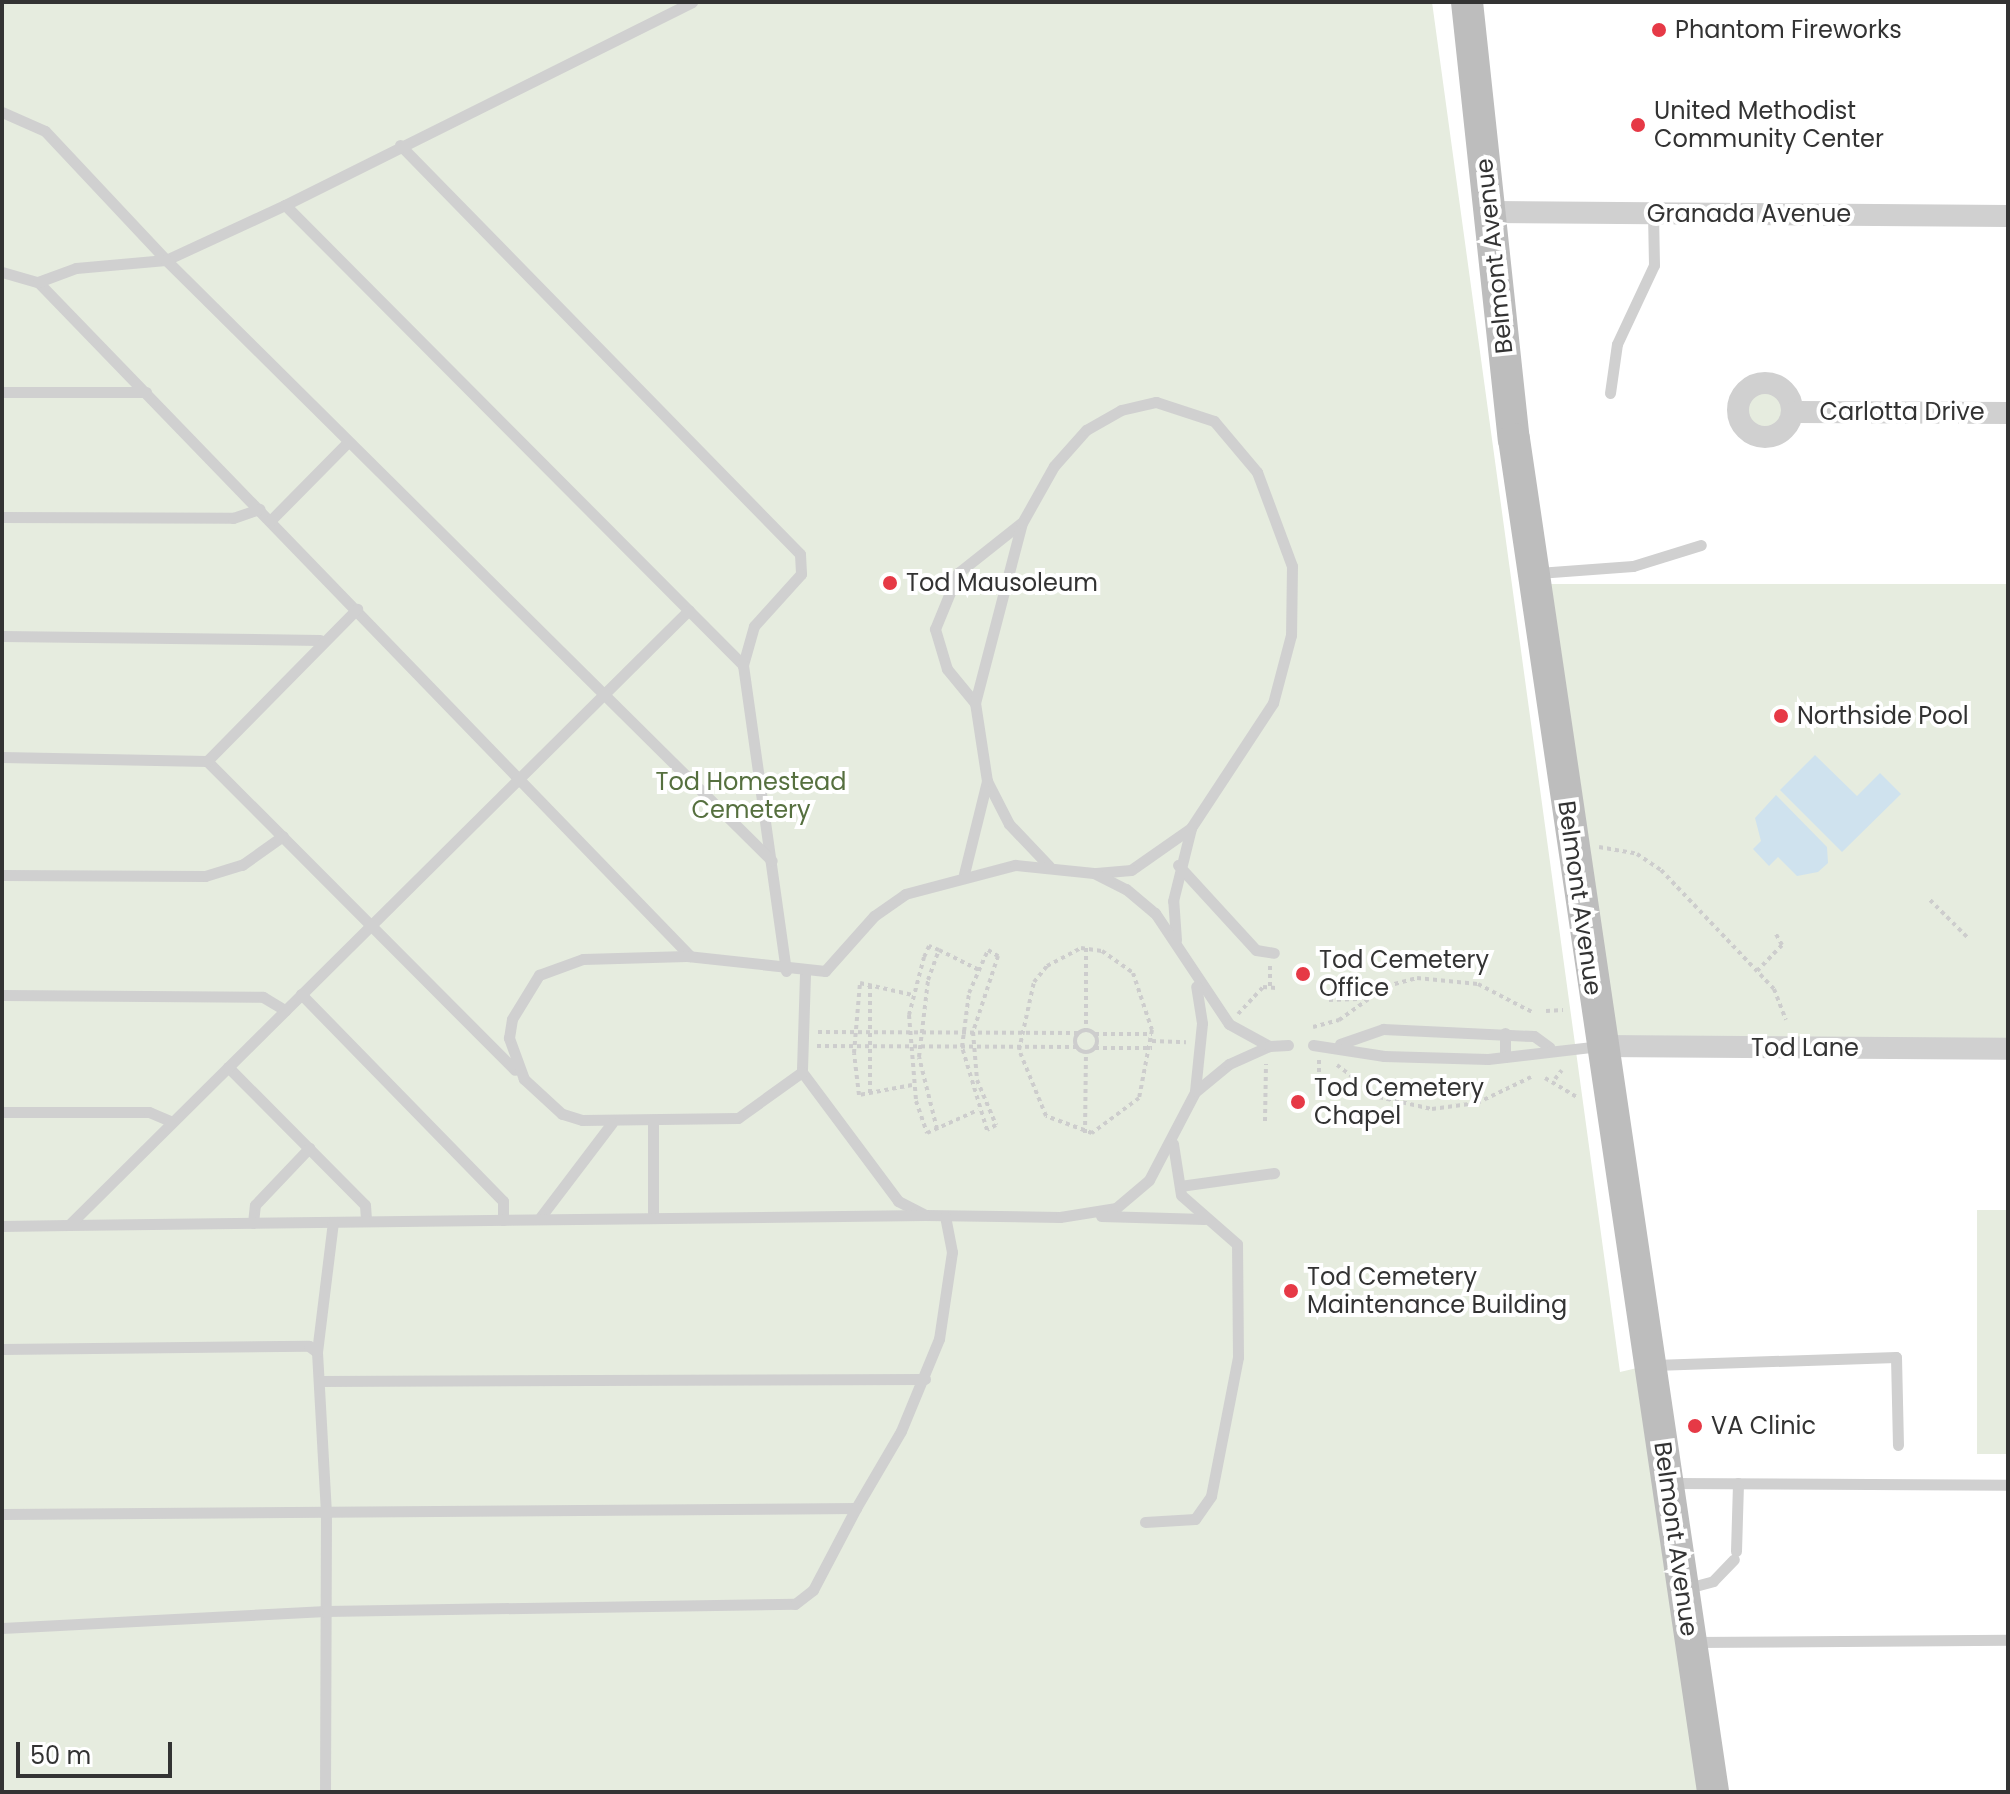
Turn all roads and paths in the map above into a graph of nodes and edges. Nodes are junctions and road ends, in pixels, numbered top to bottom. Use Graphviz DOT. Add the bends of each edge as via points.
graph roads {
  1 [pos="692,2"];
  2 [pos="1467,2"];
  3 [pos="2,112"];
  4 [pos="400,145"];
  5 [pos="285,205"];
  6 [pos="1490,212"];
  7 [pos="1653,213"];
  8 [pos="2008,216"];
  9 [pos="166,260"];
  10 [pos="2,272"];
  11 [pos="38,282"];
  12 [pos="2,392"];
  13 [pos="146,392"];
  14 [pos="1610,393"];
  15 [pos="1796,412"];
  16 [pos="2008,413"];
  17 [pos="347,443"];
  18 [pos="259,509"];
  19 [pos="2,517"];
  20 [pos="271,520"];
  21 [pos="1022,523"];
  22 [pos="1701,545"];
  23 [pos="1533,574"];
  24 [pos="357,609"];
  25 [pos="689,610"];
  26 [pos="2,636"];
  27 [pos="320,640"];
  28 [pos="743,665"];
  29 [pos="604,696"];
  30 [pos="975,703"];
  31 [pos="2,757"];
  32 [pos="207,761"];
  33 [pos="521,776"];
  34 [pos="987,781"];
  35 [pos="1191,828"];
  36 [pos="283,836"];
  37 [pos="1572,847"];
  38 [pos="773,862"];
  39 [pos="1178,865"];
  40 [pos="1050,866"];
  41 [pos="1094,873"];
  42 [pos="964,874"];
  43 [pos="2,875"];
  44 [pos="1930,900"];
  45 [pos="371,925"];
  46 [pos="1776,934"];
  47 [pos="1968,938"];
  48 [pos="1176,941"];
  49 [pos="1086,948"];
  50 [pos="939,950"];
  51 [pos="690,956"];
  52 [pos="1275,957"];
  53 [pos="979,970"];
  54 [pos="786,971"];
  55 [pos="1757,971"];
  56 [pos="805,974"];
  57 [pos="1194,978"];
  58 [pos="870,985"];
  59 [pos="972,985"];
  60 [pos="915,986"];
  61 [pos="926,988"];
  62 [pos="982,989"];
  63 [pos="301,994"];
  64 [pos="2,995"];
  65 [pos="913,995"];
  66 [pos="1362,999"];
  67 [pos="1329,1000"];
  68 [pos="285,1010"];
  69 [pos="1563,1010"];
  70 [pos="1546,1011"];
  71 [pos="1532,1012"];
  72 [pos="1786,1020"];
  73 [pos="1229,1024"];
  74 [pos="1313,1027"];
  75 [pos="1086,1030"];
  76 [pos="803,1031"];
  77 [pos="855,1032"];
  78 [pos="865,1032"];
  79 [pos="908,1032"];
  80 [pos="918,1032"];
  81 [pos="962,1032"];
  82 [pos="973,1032"];
  83 [pos="1019,1033"];
  84 [pos="1078,1033"];
  85 [pos="1505,1033"];
  86 [pos="1095,1034"];
  87 [pos="1152,1034"];
  88 [pos="1152,1041"];
  89 [pos="1202,1042"];
  90 [pos="1339,1044"];
  91 [pos="1288,1045"];
  92 [pos="1313,1045"];
  93 [pos="803,1046"];
  94 [pos="854,1046"];
  95 [pos="865,1046"];
  96 [pos="1269,1046"];
  97 [pos="1601,1046"];
  98 [pos="908,1047"];
  99 [pos="918,1047"];
  100 [pos="962,1047"];
  101 [pos="973,1047"];
  102 [pos="1019,1047"];
  103 [pos="1077,1047"];
  104 [pos="1549,1047"];
  105 [pos="1094,1048"];
  106 [pos="1152,1048"];
  107 [pos="2008,1049"];
  108 [pos="1086,1052"];
  109 [pos="1505,1057"];
  110 [pos="1313,1060"];
  111 [pos="1281,1061"];
  112 [pos="1319,1063"];
  113 [pos="228,1067"];
  114 [pos="1562,1070"];
  115 [pos="802,1072"];
  116 [pos="1531,1077"];
  117 [pos="1545,1078"];
  118 [pos="524,1079"];
  119 [pos="1555,1079"];
  120 [pos="1319,1081"];
  121 [pos="913,1084"];
  122 [pos="980,1090"];
  123 [pos="925,1091"];
  124 [pos="1195,1092"];
  125 [pos="870,1093"];
  126 [pos="915,1093"];
  127 [pos="971,1093"];
  128 [pos="1578,1098"];
  129 [pos="978,1110"];
  130 [pos="2,1112"];
  131 [pos="1265,1121"];
  132 [pos="172,1122"];
  133 [pos="612,1123"];
  134 [pos="653,1124"];
  135 [pos="937,1129"];
  136 [pos="1085,1133"];
  137 [pos="1173,1144"];
  138 [pos="309,1148"];
  139 [pos="1274,1173"];
  140 [pos="1180,1186"];
  141 [pos="925,1215"];
  142 [pos="1092,1216"];
  143 [pos="945,1217"];
  144 [pos="653,1218"];
  145 [pos="539,1219"];
  146 [pos="1204,1219"];
  147 [pos="503,1220"];
  148 [pos="366,1221"];
  149 [pos="333,1222"];
  150 [pos="253,1223"];
  151 [pos="69,1225"];
  152 [pos="2,1226"];
  153 [pos="2,1349"];
  154 [pos="317,1352"];
  155 [pos="1650,1365"];
  156 [pos="925,1379"];
  157 [pos="319,1381"];
  158 [pos="1898,1445"];
  159 [pos="1667,1483"];
  160 [pos="1738,1483"];
  161 [pos="2008,1485"];
  162 [pos="856,1508"];
  163 [pos="326,1512"];
  164 [pos="2,1514"];
  165 [pos="1145,1522"];
  166 [pos="1683,1589"];
  167 [pos="326,1611"];
  168 [pos="2,1628"];
  169 [pos="2008,1640"];
  170 [pos="1691,1642"];
  171 [pos="325,1792"];
  172 [pos="1713,1792"];
  1 -- 4 [label="lane"];
  2 -- 6 [label="main road, Belmont Avenue"];
  3 -- 9 [label="lane" via="45,131"];
  4 -- 5 [label="lane"];
  4 -- 28 [label="lane" via="800,554 801,574 754,626"];
  5 -- 9 [label="lane"];
  5 -- 25 [label="lane"];
  6 -- 7 [label="street, Granada Avenue"];
  6 -- 23 [label="main road, Belmont Avenue"];
  7 -- 8 [label="street, Granada Avenue"];
  7 -- 14 [label="lane" via="1654,265 1617,344"];
  9 -- 11 [label="lane" via="76,268"];
  9 -- 17 [label="lane"];
  10 -- 11 [label="lane"];
  11 -- 13 [label="lane"];
  12 -- 13 [label="lane"];
  13 -- 18 [label="lane"];
  15 -- 16 [label="street, Carlotta Drive"];
  17 -- 20 [label="lane"];
  17 -- 29 [label="lane"];
  18 -- 19 [label="lane" via="233,518"];
  18 -- 20 [label="lane"];
  20 -- 24 [label="lane"];
  21 -- 30 [label="lane"];
  21 -- 30 [label="lane" via="958,573 935,629 947,669"];
  21 -- 35 [label="lane" via="1054,466 1086,430 1121,410 1156,402 1214,421 1257,472 1292,566 1285,671 1273,703"];
  22 -- 23 [label="lane" via="1633,566"];
  23 -- 37 [label="main road, Belmont Avenue"];
  24 -- 27 [label="lane"];
  24 -- 33 [label="lane"];
  25 -- 28 [label="lane"];
  25 -- 29 [label="lane"];
  26 -- 27 [label="lane"];
  27 -- 32 [label="lane"];
  28 -- 38 [label="lane"];
  29 -- 33 [label="lane"];
  29 -- 38 [label="lane"];
  30 -- 34 [label="lane"];
  31 -- 32 [label="lane"];
  32 -- 36 [label="lane"];
  33 -- 45 [label="lane"];
  33 -- 51 [label="lane"];
  34 -- 40 [label="lane" via="1009,824"];
  34 -- 42 [label="lane"];
  35 -- 39 [label="lane"];
  35 -- 41 [label="lane" via="1131,870"];
  36 -- 43 [label="lane" via="242,865 205,876"];
  36 -- 45 [label="lane"];
  37 -- 55 [label="path" via="1637,854 1710,919"];
  37 -- 97 [label="main road, Belmont Avenue"];
  38 -- 54 [label="lane"];
  39 -- 48 [label="lane"];
  39 -- 52 [label="lane" via="1256,950"];
  40 -- 41 [label="lane"];
  40 -- 42 [label="lane"];
  41 -- 48 [label="lane" via="1126,889"];
  42 -- 56 [label="lane" via="905,894 874,916 825,971"];
  44 -- 47 [label="path"];
  45 -- 63 [label="lane"];
  45 -- 118 [label="lane"];
  46 -- 55 [label="path" via="1782,945"];
  48 -- 57 [label="lane"];
  49 -- 75 [label="path"];
  49 -- 83 [label="path" via="1047,966 1024,1003"];
  49 -- 87 [label="path" via="1118,958 1133,973"];
  50 -- 53 [label="path"];
  50 -- 60 [label="path" via="929,946"];
  50 -- 61 [label="path"];
  51 -- 54 [label="lane"];
  51 -- 118 [label="lane" via="583,959 539,975 512,1019 514,1062"];
  52 -- 73 [label="path" via="1270,961 1273,988"];
  53 -- 59 [label="path"];
  53 -- 62 [label="path" via="988,950 998,956"];
  54 -- 56 [label="lane"];
  55 -- 72 [label="path"];
  56 -- 76 [label="lane"];
  57 -- 73 [label="lane"];
  57 -- 89 [label="lane"];
  58 -- 65 [label="path"];
  58 -- 77 [label="path" via="860,983"];
  58 -- 78 [label="path"];
  59 -- 62 [label="path"];
  59 -- 81 [label="path"];
  60 -- 61 [label="path"];
  60 -- 65 [label="path"];
  61 -- 80 [label="path"];
  62 -- 82 [label="path"];
  63 -- 68 [label="lane"];
  63 -- 147 [label="lane" via="503,1201"];
  64 -- 68 [label="lane" via="263,997"];
  65 -- 79 [label="path"];
  66 -- 67 [label="path"];
  66 -- 71 [label="path" via="1403,981 1453,978"];
  66 -- 74 [label="path" via="1339,1020"];
  68 -- 113 [label="lane"];
  69 -- 70 [label="path"];
  73 -- 96 [label="lane"];
  75 -- 84 [label="path"];
  75 -- 86 [label="path"];
  76 -- 77 [label="path"];
  76 -- 93 [label="lane"];
  77 -- 78 [label="path"];
  77 -- 94 [label="path"];
  78 -- 79 [label="path"];
  78 -- 95 [label="path"];
  79 -- 80 [label="path"];
  79 -- 98 [label="path"];
  80 -- 81 [label="path"];
  80 -- 99 [label="path"];
  81 -- 82 [label="path"];
  81 -- 100 [label="path"];
  82 -- 83 [label="path"];
  82 -- 101 [label="path"];
  83 -- 84 [label="path"];
  83 -- 102 [label="path"];
  84 -- 103 [label="path"];
  85 -- 90 [label="lane" via="1383,1029"];
  85 -- 104 [label="lane" via="1534,1036"];
  85 -- 109 [label="lane"];
  86 -- 87 [label="path"];
  86 -- 105 [label="path"];
  87 -- 88 [label="path"];
  88 -- 89 [label="path"];
  88 -- 106 [label="path"];
  89 -- 124 [label="lane"];
  90 -- 92 [label="lane"];
  90 -- 109 [label="lane" via="1384,1056"];
  91 -- 96 [label="lane"];
  93 -- 94 [label="path"];
  93 -- 115 [label="lane"];
  94 -- 95 [label="path"];
  94 -- 125 [label="path" via="859,1095"];
  95 -- 98 [label="path"];
  95 -- 125 [label="path"];
  96 -- 124 [label="lane"];
  97 -- 104 [label="lane"];
  97 -- 107 [label="street, Tod Lane"];
  97 -- 155 [label="main road, Belmont Avenue"];
  98 -- 99 [label="path"];
  98 -- 121 [label="path"];
  99 -- 100 [label="path"];
  99 -- 123 [label="path"];
  100 -- 101 [label="path"];
  100 -- 127 [label="path"];
  101 -- 102 [label="path"];
  101 -- 122 [label="path"];
  102 -- 103 [label="path"];
  102 -- 136 [label="path" via="1046,1116"];
  103 -- 108 [label="path"];
  104 -- 109 [label="lane"];
  105 -- 106 [label="path"];
  105 -- 108 [label="path"];
  106 -- 136 [label="path" via="1147,1080 1126,1115"];
  108 -- 136 [label="path"];
  110 -- 112 [label="path"];
  111 -- 131 [label="path" via="1266,1061"];
  112 -- 116 [label="path" via="1343,1069 1393,1103 1432,1109 1477,1103"];
  112 -- 120 [label="path"];
  113 -- 132 [label="lane"];
  113 -- 138 [label="lane"];
  114 -- 119 [label="path"];
  115 -- 134 [label="lane" via="738,1118"];
  115 -- 141 [label="lane" via="898,1201"];
  117 -- 119 [label="path"];
  118 -- 133 [label="lane" via="562,1114"];
  119 -- 128 [label="path"];
  121 -- 125 [label="path"];
  121 -- 126 [label="path"];
  122 -- 127 [label="path"];
  122 -- 129 [label="path" via="996,1125 987,1130"];
  123 -- 126 [label="path"];
  123 -- 135 [label="path"];
  124 -- 137 [label="lane"];
  126 -- 135 [label="path" via="927,1133"];
  127 -- 129 [label="path"];
  129 -- 135 [label="path"];
  130 -- 132 [label="lane" via="149,1112"];
  132 -- 151 [label="lane"];
  133 -- 134 [label="lane"];
  133 -- 145 [label="lane"];
  134 -- 144 [label="lane"];
  137 -- 140 [label="lane"];
  137 -- 142 [label="lane" via="1134,1197"];
  138 -- 148 [label="lane" via="365,1205"];
  138 -- 150 [label="lane" via="255,1205"];
  139 -- 140 [label="lane"];
  140 -- 146 [label="lane"];
  141 -- 143 [label="lane"];
  141 -- 144 [label="lane"];
  142 -- 143 [label="lane"];
  142 -- 146 [label="lane"];
  143 -- 156 [label="lane" via="949,1292"];
  144 -- 145 [label="lane"];
  145 -- 147 [label="lane"];
  146 -- 165 [label="lane" via="1237,1244 1238,1357 1211,1496 1195,1519"];
  147 -- 148 [label="lane"];
  148 -- 149 [label="lane"];
  149 -- 150 [label="lane"];
  149 -- 154 [label="lane"];
  150 -- 151 [label="lane"];
  151 -- 152 [label="lane"];
  153 -- 154 [label="lane" via="309,1346"];
  154 -- 157 [label="lane"];
  155 -- 158 [label="lane" via="1896,1357"];
  155 -- 159 [label="main road, Belmont Avenue"];
  156 -- 157 [label="lane"];
  156 -- 162 [label="lane"];
  157 -- 163 [label="lane"];
  159 -- 160 [label="lane"];
  159 -- 166 [label="main road, Belmont Avenue"];
  160 -- 161 [label="lane"];
  160 -- 166 [label="lane" via="1735,1555 1713,1581"];
  162 -- 163 [label="lane"];
  162 -- 167 [label="lane" via="813,1590 795,1604"];
  163 -- 164 [label="lane"];
  163 -- 167 [label="lane"];
  166 -- 170 [label="main road, Belmont Avenue"];
  167 -- 168 [label="lane"];
  167 -- 171 [label="lane"];
  169 -- 170 [label="lane"];
  170 -- 172 [label="main road, Belmont Avenue"];
}
